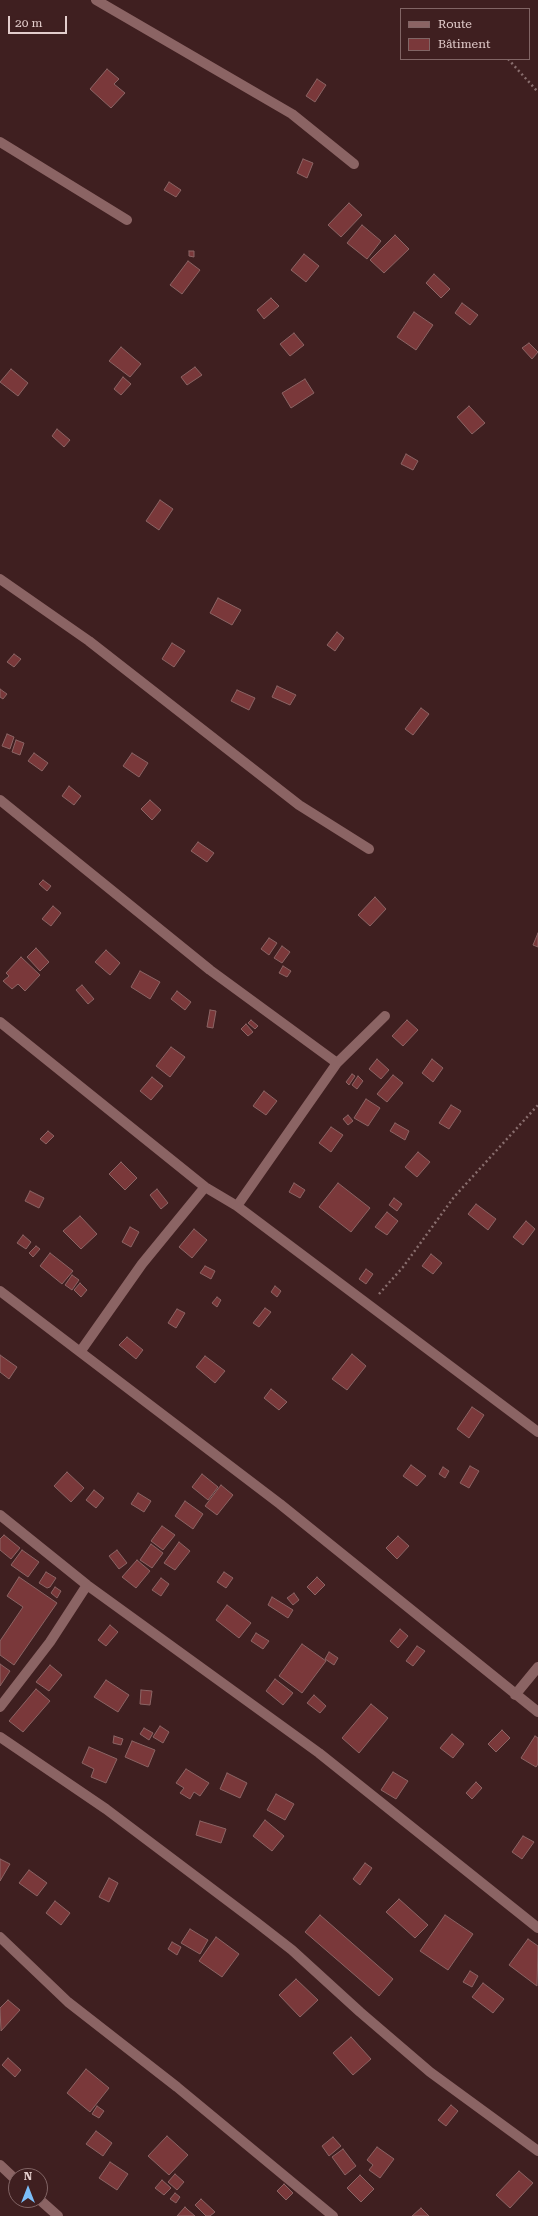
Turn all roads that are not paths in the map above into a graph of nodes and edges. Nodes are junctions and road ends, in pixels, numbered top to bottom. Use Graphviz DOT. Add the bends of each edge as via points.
graph roads {
  1 [pos="96,0"];
  2 [pos="0,142"];
  3 [pos="354,164"];
  4 [pos="127,220"];
  5 [pos="0,580"];
  6 [pos="0,800"];
  7 [pos="369,849"];
  8 [pos="385,1016"];
  9 [pos="0,1022"];
  10 [pos="337,1063"];
  11 [pos="205,1187"];
  12 [pos="237,1206"];
  13 [pos="0,1291"];
  14 [pos="80,1352"];
  15 [pos="538,1432"];
  16 [pos="0,1515"];
  17 [pos="87,1584"];
  18 [pos="538,1667"];
  19 [pos="515,1695"];
  20 [pos="0,1708"];
  21 [pos="538,1712"];
  22 [pos="0,1737"];
  23 [pos="538,1928"];
  24 [pos="0,1937"];
  25 [pos="538,2151"];
  26 [pos="0,2165"];
  27 [pos="8,2172"];
  28 [pos="48,2207"];
  29 [pos="58,2216"];
  30 [pos="333,2216"];
  1 -- 3 [label="street" via="292,114"];
  2 -- 4 [label="street"];
  5 -- 7 [label="street" via="89,641 299,806"];
  6 -- 10 [label="street" via="210,970"];
  8 -- 10 [label="street"];
  9 -- 11 [label="street"];
  10 -- 12 [label="street"];
  11 -- 12 [label="street"];
  11 -- 14 [label="street" via="142,1264"];
  12 -- 15 [label="street"];
  13 -- 14 [label="street"];
  14 -- 19 [label="street" via="280,1504"];
  16 -- 17 [label="street"];
  17 -- 20 [label="street" via="50,1642"];
  17 -- 23 [label="street" via="319,1753"];
  18 -- 19 [label="street"];
  19 -- 21 [label="street"];
  22 -- 25 [label="street" via="106,1809 256,1922 292,1950 430,2072"];
  24 -- 30 [label="street" via="68,2002 177,2087"];
  26 -- 27 [label="street"];
  28 -- 29 [label="street"];
}
